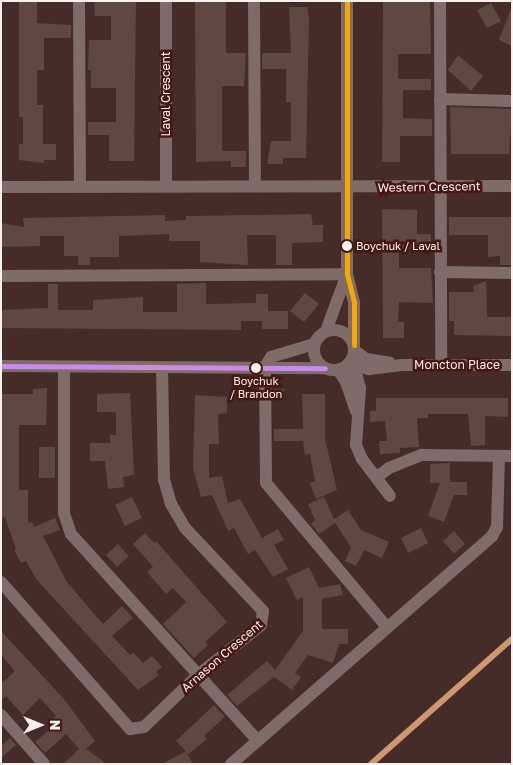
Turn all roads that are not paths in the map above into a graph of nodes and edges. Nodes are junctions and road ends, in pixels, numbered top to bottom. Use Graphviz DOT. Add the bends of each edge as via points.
graph roads {
  1 [pos="78,1"];
  2 [pos="166,1"];
  3 [pos="254,1"];
  4 [pos="346,1"];
  5 [pos="440,1"];
  6 [pos="440,99"];
  7 [pos="512,101"];
  8 [pos="80,186"];
  9 [pos="166,186"];
  10 [pos="255,186"];
  11 [pos="438,186"];
  12 [pos="512,186"];
  13 [pos="1,187"];
  14 [pos="346,188"];
  15 [pos="440,272"];
  16 [pos="512,273"];
  17 [pos="347,274"];
  18 [pos="1,276"];
  19 [pos="326,331"];
  20 [pos="314,344"];
  21 [pos="354,348"];
  22 [pos="402,365"];
  23 [pos="441,365"];
  24 [pos="512,365"];
  25 [pos="1,366"];
  26 [pos="64,367"];
  27 [pos="162,367"];
  28 [pos="265,367"];
  29 [pos="340,367"];
  30 [pos="505,456"];
  31 [pos="377,477"];
  32 [pos="390,496"];
  33 [pos="1,582"];
  34 [pos="387,627"];
  35 [pos="198,675"];
  36 [pos="1,715"];
  37 [pos="257,740"];
  38 [pos="44,764"];
  39 [pos="231,764"];
  1 -- 8 [label="street"];
  2 -- 9 [label="street, Laval Crescent"];
  3 -- 10 [label="street"];
  4 -- 14 [label="street"];
  5 -- 6 [label="street"];
  6 -- 7 [label="street"];
  6 -- 11 [label="street"];
  8 -- 9 [label="street"];
  8 -- 13 [label="street"];
  9 -- 10 [label="street"];
  10 -- 14 [label="street"];
  11 -- 12 [label="street, Western Crescent"];
  11 -- 14 [label="street, Western Crescent"];
  11 -- 15 [label="street"];
  14 -- 17 [label="street"];
  15 -- 16 [label="street"];
  15 -- 23 [label="street"];
  17 -- 18 [label="street"];
  17 -- 19 [label="street"];
  17 -- 21 [label="street" via="354,303"];
  19 -- 20 [label="street"];
  19 -- 21 [label="street" via="344,333"];
  20 -- 28 [label="street" via="271,357"];
  20 -- 29 [label="street" via="317,361"];
  21 -- 22 [label="street, Moncton Place" via="366,359"];
  21 -- 29 [label="street"];
  22 -- 23 [label="street, Moncton Place"];
  22 -- 29 [label="street, Moncton Place" via="368,369"];
  23 -- 24 [label="street, Moncton Place"];
  25 -- 26 [label="street, Moncton Place"];
  26 -- 27 [label="street, Moncton Place"];
  26 -- 35 [label="street" via="64,513 71,534"];
  27 -- 28 [label="street, Moncton Place"];
  27 -- 35 [label="street, Arnason Crescent" via="164,480 171,504 184,528 265,615 261,624"];
  28 -- 29 [label="street, Moncton Place"];
  28 -- 34 [label="street" via="266,483"];
  29 -- 31 [label="street" via="357,377 360,388 356,446"];
  30 -- 31 [label="street" via="421,455 389,468"];
  30 -- 34 [label="street" via="497,527 492,536"];
  31 -- 32 [label="street"];
  33 -- 35 [label="street, Arnason Crescent" via="130,728 144,727"];
  34 -- 37 [label="street"];
  35 -- 37 [label="street"];
  36 -- 38 [label="street"];
  37 -- 39 [label="street"];
}
